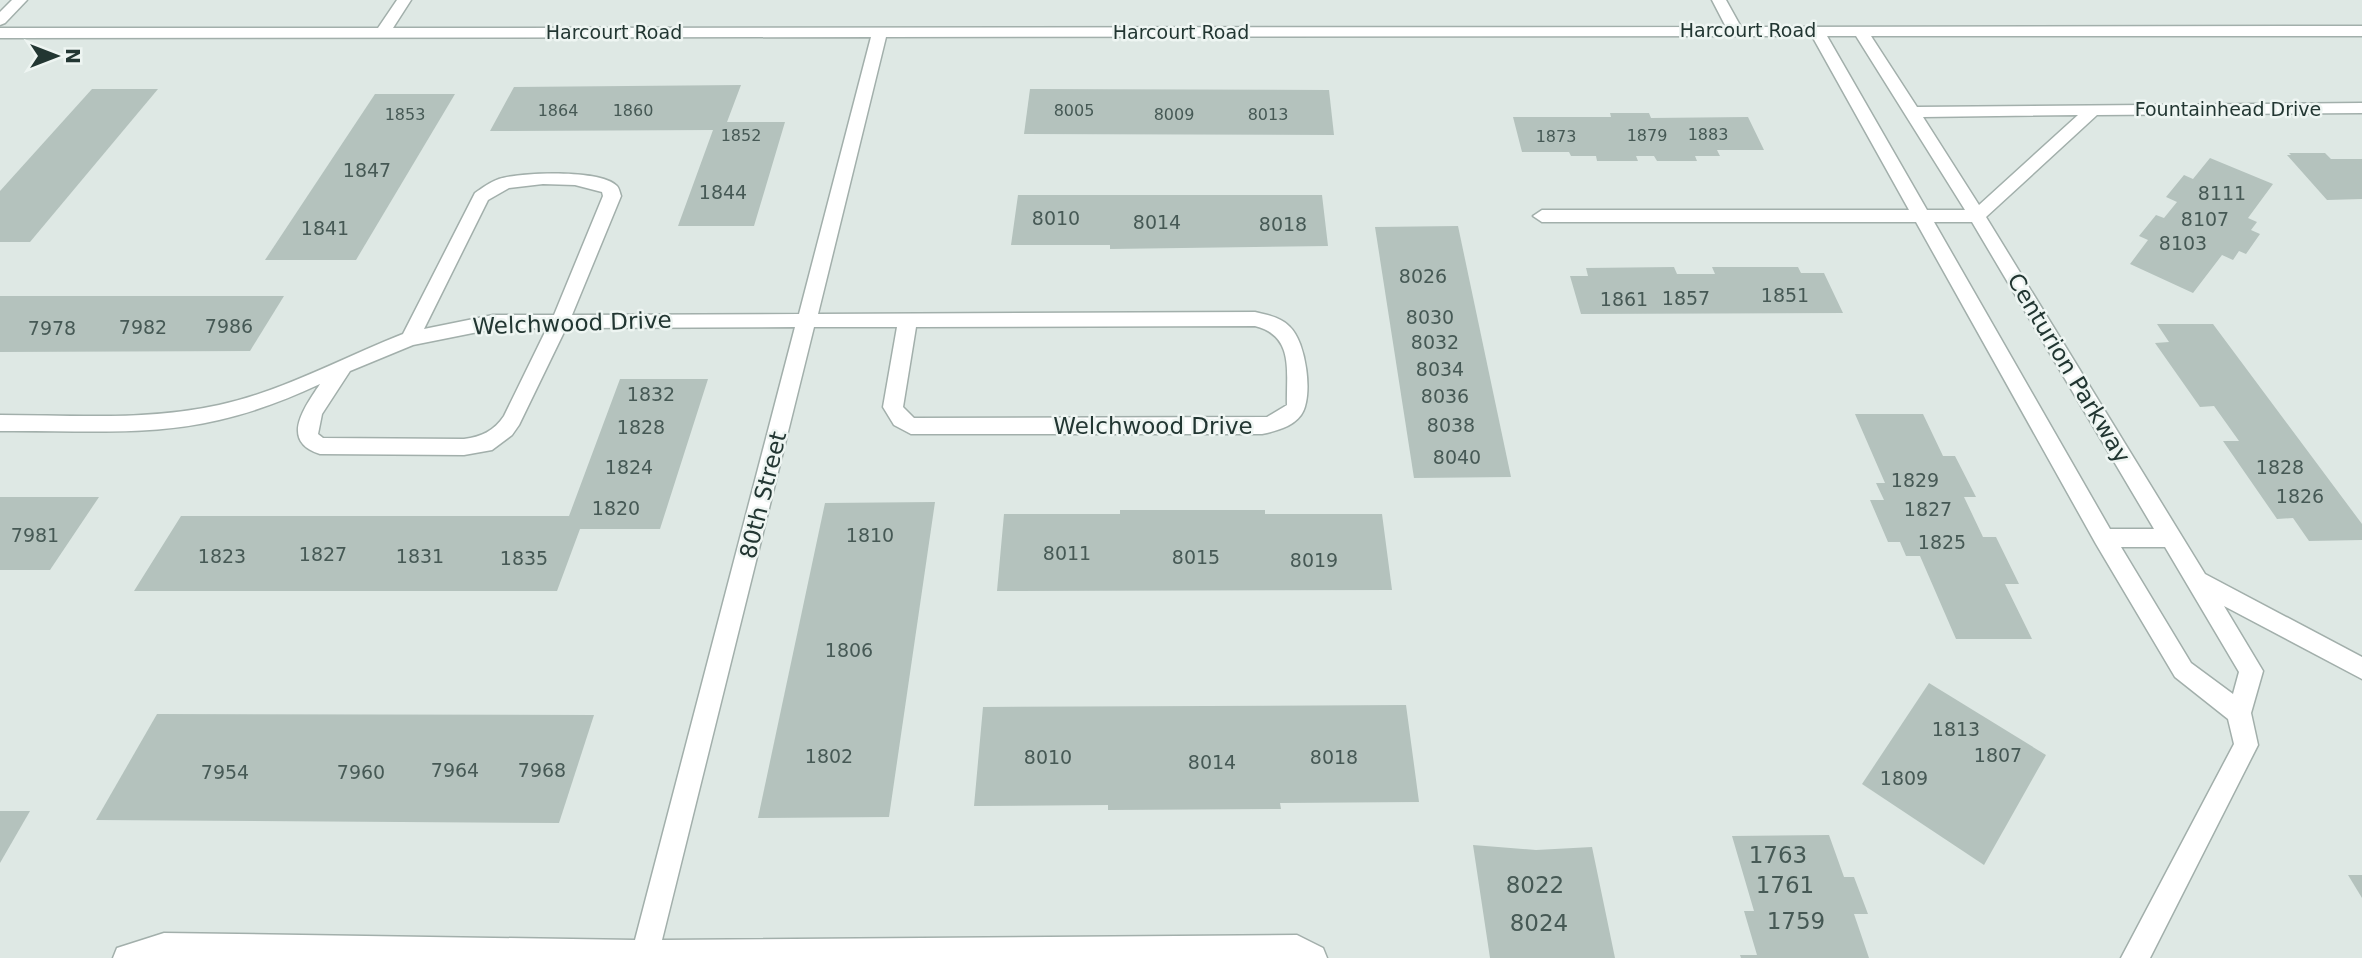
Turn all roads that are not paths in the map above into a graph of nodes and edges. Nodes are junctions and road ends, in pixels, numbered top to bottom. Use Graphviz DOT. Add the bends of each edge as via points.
graph roads {
  1 [pos="20,0"];
  2 [pos="404,0"];
  3 [pos="1719,0"];
  4 [pos="0,20"];
  5 [pos="1735,30"];
  6 [pos="1816,30"];
  7 [pos="1860,30"];
  8 [pos="2362,31"];
  9 [pos="880,32"];
  10 [pos="0,33"];
  11 [pos="382,33"];
  12 [pos="2362,108"];
  13 [pos="2093,110"];
  14 [pos="1911,111"];
  15 [pos="1542,216"];
  16 [pos="1923,216"];
  17 [pos="1977,216"];
  18 [pos="808,319"];
  19 [pos="908,319"];
  20 [pos="561,320"];
  21 [pos="410,339"];
  22 [pos="344,365"];
  23 [pos="0,423"];
  24 [pos="2104,538"];
  25 [pos="2171,538"];
  26 [pos="2199,582"];
  27 [pos="2362,669"];
  28 [pos="2239,713"];
  29 [pos="794,955"];
  30 [pos="644,956"];
  31 [pos="127,958"];
  32 [pos="1313,958"];
  33 [pos="2134,958"];
  1 -- 4 [label="street"];
  2 -- 11 [label="street"];
  3 -- 5 [label="street"];
  5 -- 6 [label="street, Harcourt Road"];
  5 -- 9 [label="street, Harcourt Road"];
  6 -- 7 [label="street, Harcourt Road"];
  6 -- 16 [label="street"];
  7 -- 8 [label="street, Harcourt Road"];
  7 -- 14 [label="street, Centurion Parkway"];
  9 -- 11 [label="street, Harcourt Road"];
  9 -- 18 [label="street, 80th Street"];
  10 -- 11 [label="street, Harcourt Road"];
  12 -- 13 [label="street, Fountainhead Drive"];
  13 -- 14 [label="street, Fountainhead Drive"];
  13 -- 17 [label="street"];
  14 -- 17 [label="street, Centurion Parkway"];
  15 -- 16 [label="street"];
  16 -- 17 [label="street"];
  16 -- 24 [label="street"];
  17 -- 25 [label="street, Centurion Parkway"];
  18 -- 19 [label="street, Welchwood Drive"];
  18 -- 20 [label="street, Welchwood Drive"];
  18 -- 30 [label="street, 80th Street"];
  19 -- 19 [label="street, Welchwood Drive" via="1268,321 1285,329 1293,342 1297,405 1280,422 1262,426 911,426 893,407"];
  20 -- 21 [label="street, Welchwood Drive" via="492,322"];
  20 -- 21 [label="street" via="612,196 610,189 589,181 506,183 481,197"];
  20 -- 22 [label="street" via="512,421 494,438 475,446 334,448 314,443 307,430 310,419"];
  21 -- 22 [label="street, Welchwood Drive"];
  22 -- 23 [label="street, Welchwood Drive" via="261,401 194,417 151,422"];
  24 -- 25 [label="street"];
  24 -- 28 [label="street" via="2183,670"];
  25 -- 26 [label="street, Centurion Parkway"];
  26 -- 27 [label="street"];
  26 -- 28 [label="street, Centurion Parkway" via="2251,671"];
  28 -- 33 [label="street, Centurion Parkway" via="2246,745"];
  29 -- 30 [label="street"];
  29 -- 32 [label="street" via="1297,949"];
  30 -- 31 [label="street" via="164,947"];
}
